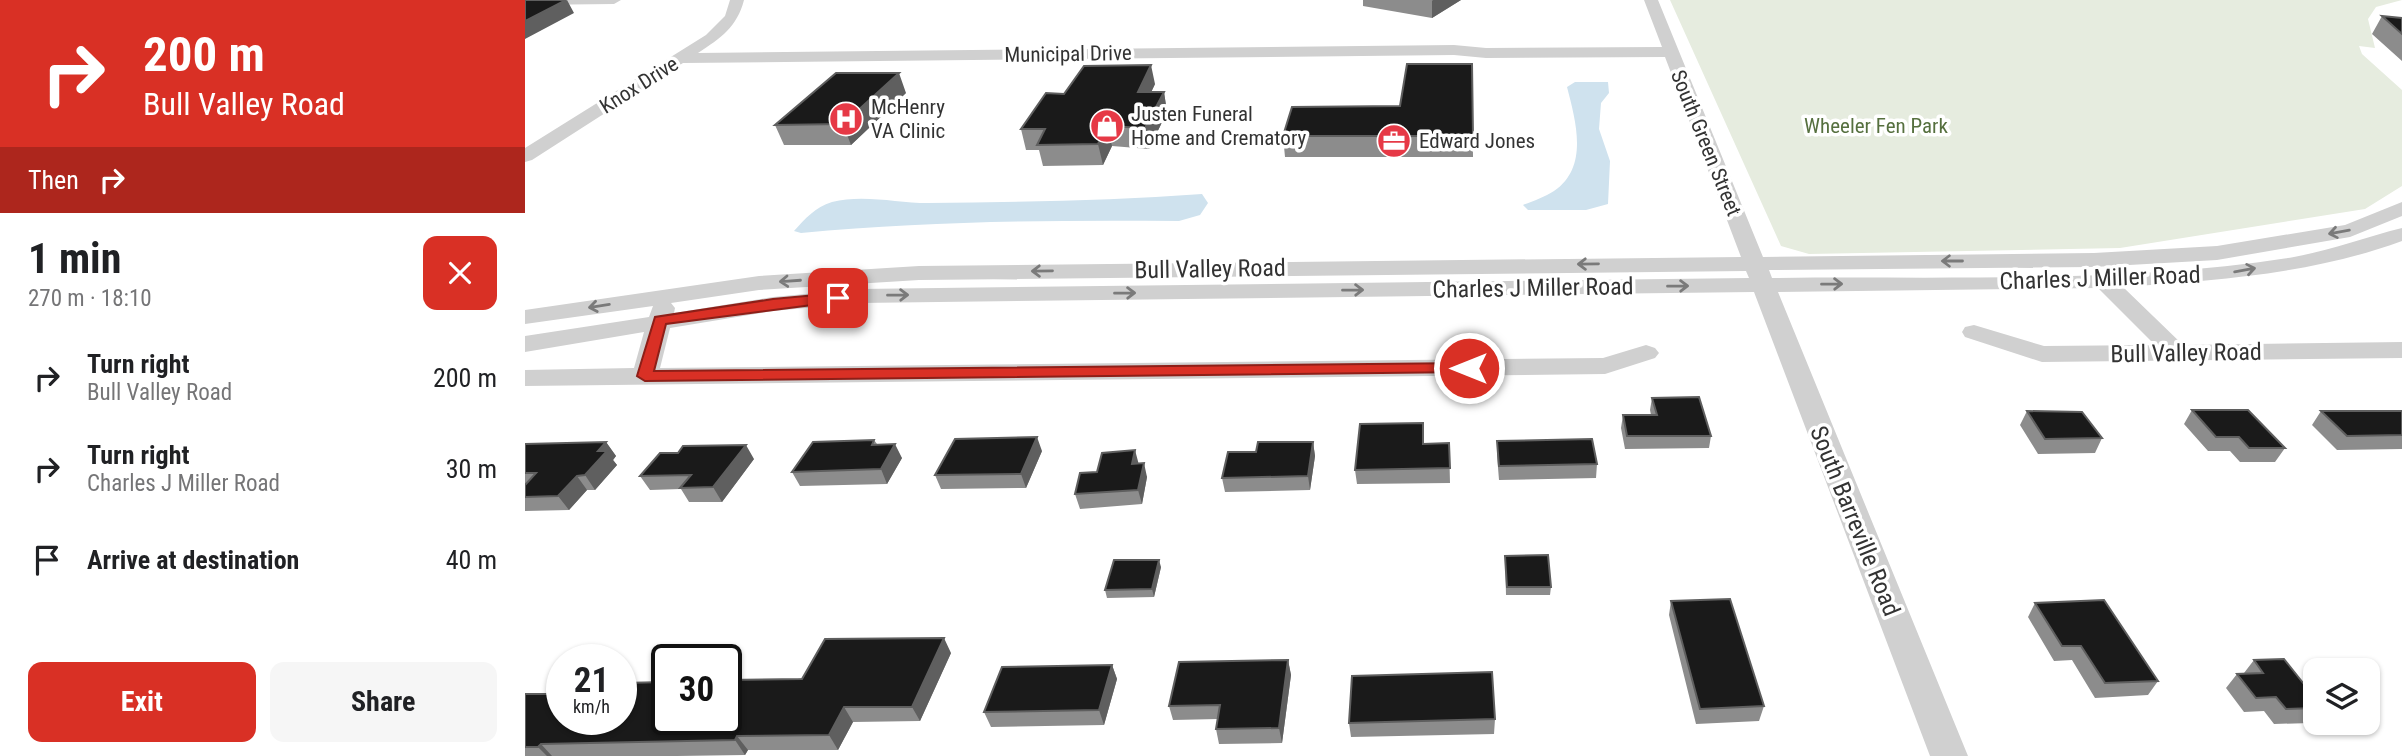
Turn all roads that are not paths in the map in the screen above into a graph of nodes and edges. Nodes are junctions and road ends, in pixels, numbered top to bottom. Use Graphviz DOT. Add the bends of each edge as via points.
graph roads {
  1 [pos="614,0"];
  2 [pos="737,0"];
  3 [pos="1651,0"];
  4 [pos="525,1"];
  5 [pos="1668,47"];
  6 [pos="681,58"];
  7 [pos="525,156"];
  8 [pos="2402,208"];
  9 [pos="2402,234"];
  10 [pos="1759,274"];
  11 [pos="2103,281"];
  12 [pos="663,308"];
  13 [pos="525,317"];
  14 [pos="1975,332"];
  15 [pos="525,344"];
  16 [pos="2402,350"];
  17 [pos="1646,353"];
  18 [pos="2177,353"];
  19 [pos="645,376"];
  20 [pos="525,378"];
  21 [pos="1949,756"];
  1 -- 4 [label="street"];
  2 -- 6 [label="street, Knox Drive" via="725,25"];
  3 -- 5 [label="street, South Green Street"];
  5 -- 6 [label="street, Municipal Drive" via="1486,53"];
  5 -- 10 [label="street, South Green Street"];
  6 -- 7 [label="street, Knox Drive"];
  8 -- 10 [label="street, Charles J Miller Road, one-way" via="2350,231 2217,253"];
  11 -- 9 [label="street, Charles J Miller Road, one-way" via="2231,272 2367,249"];
  10 -- 11 [label="street, Charles J Miller Road, one-way"];
  10 -- 12 [label="street, Charles J Miller Road" via="859,296"];
  10 -- 21 [label="street, South Barreville Road"];
  11 -- 18 [label="street"];
  12 -- 13 [label="street, one-way"];
  12 -- 15 [label="street"];
  12 -- 19 [label="street"];
  14 -- 18 [label="street, Bull Valley Road" via="2042,354"];
  16 -- 18 [label="street, Bull Valley Road"];
  17 -- 19 [label="street" via="1605,366"];
  19 -- 20 [label="street"];
}
